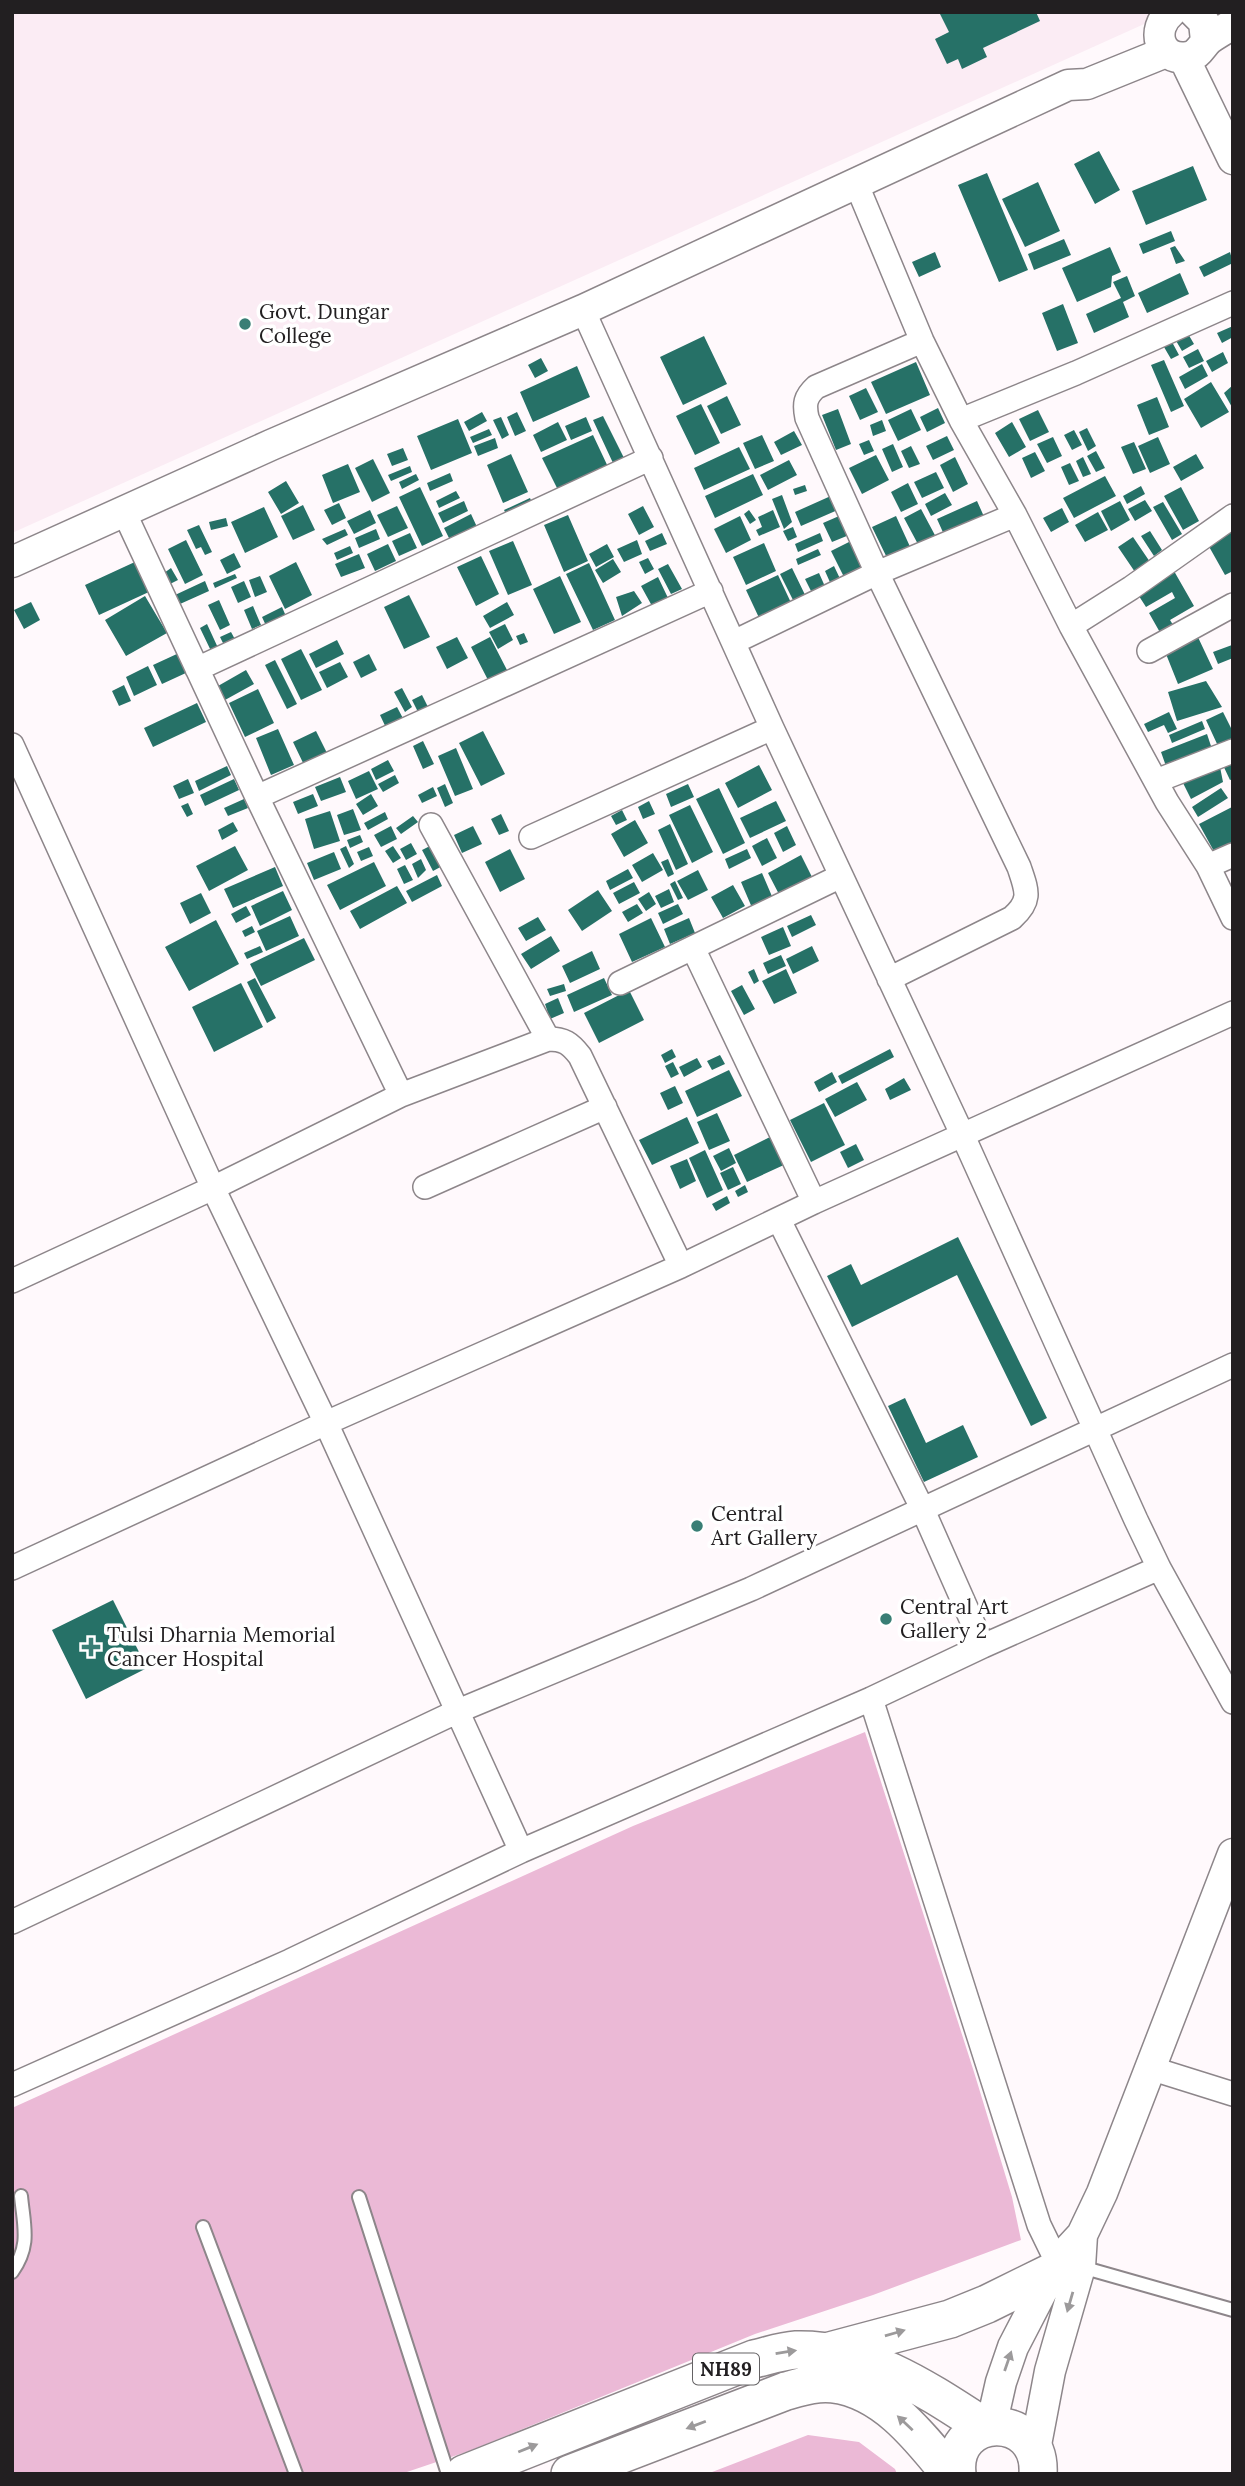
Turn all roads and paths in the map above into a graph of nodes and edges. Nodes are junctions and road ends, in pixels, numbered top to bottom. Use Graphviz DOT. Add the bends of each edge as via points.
graph roads {
  1 [pos="1233,24"];
  2 [pos="1183,29"];
  3 [pos="1233,114"];
  4 [pos="1233,159"];
  5 [pos="856,183"];
  6 [pos="1233,303"];
  7 [pos="583,310"];
  8 [pos="922,341"];
  9 [pos="961,421"];
  10 [pos="650,458"];
  11 [pos="124,512"];
  12 [pos="1015,515"];
  13 [pos="1233,516"];
  14 [pos="12,562"];
  15 [pos="877,573"];
  16 [pos="711,591"];
  17 [pos="1233,606"];
  18 [pos="1071,626"];
  19 [pos="734,642"];
  20 [pos="1149,651"];
  21 [pos="198,669"];
  22 [pos="772,728"];
  23 [pos="12,745"];
  24 [pos="1233,751"];
  25 [pos="1156,781"];
  26 [pos="257,797"];
  27 [pos="431,825"];
  28 [pos="531,837"];
  29 [pos="1233,855"];
  30 [pos="1208,866"];
  31 [pos="841,876"];
  32 [pos="1233,918"];
  33 [pos="693,948"];
  34 [pos="889,979"];
  35 [pos="620,983"];
  36 [pos="1233,1013"];
  37 [pos="548,1039"];
  38 [pos="401,1095"];
  39 [pos="605,1107"];
  40 [pos="963,1136"];
  41 [pos="425,1187"];
  42 [pos="214,1188"];
  43 [pos="814,1202"];
  44 [pos="779,1220"];
  45 [pos="681,1266"];
  46 [pos="15,1273"];
  47 [pos="1233,1365"];
  48 [pos="326,1423"];
  49 [pos="1096,1427"];
  50 [pos="922,1508"];
  51 [pos="12,1568"];
  52 [pos="1159,1568"];
  53 [pos="983,1646"];
  54 [pos="871,1699"];
  55 [pos="1233,1702"];
  56 [pos="458,1711"];
  57 [pos="521,1851"];
  58 [pos="1233,1854"];
  59 [pos="12,1922"];
  60 [pos="1150,2067"];
  61 [pos="12,2085"];
  62 [pos="1233,2094"];
  63 [pos="21,2196"];
  64 [pos="359,2197"];
  65 [pos="203,2227"];
  66 [pos="1063,2267"];
  67 [pos="12,2272"];
  68 [pos="1233,2310"];
  69 [pos="829,2351"];
  70 [pos="988,2427"];
  71 [pos="1040,2465"];
  72 [pos="296,2474"];
  73 [pos="448,2474"];
  74 [pos="464,2474"];
  75 [pos="570,2474"];
  76 [pos="950,2474"];
  77 [pos="957,2474"];
  1 -- 2 [label="street"];
  2 -- 3 [label="street"];
  2 -- 4 [label="street"];
  2 -- 5 [label="street" via="1087,84 1068,85"];
  5 -- 7 [label="street"];
  5 -- 8 [label="street"];
  6 -- 9 [label="street"];
  7 -- 10 [label="street"];
  7 -- 11 [label="street"];
  8 -- 9 [label="street"];
  8 -- 15 [label="street" via="816,387 804,405"];
  9 -- 12 [label="street"];
  10 -- 16 [label="street"];
  10 -- 21 [label="street"];
  11 -- 14 [label="street"];
  11 -- 21 [label="street"];
  12 -- 15 [label="street"];
  12 -- 18 [label="street"];
  13 -- 18 [label="street"];
  15 -- 19 [label="street"];
  15 -- 34 [label="street" via="1027,889 1026,900 1012,918"];
  16 -- 19 [label="street"];
  16 -- 26 [label="street"];
  17 -- 20 [label="street"];
  18 -- 25 [label="street"];
  19 -- 22 [label="street"];
  21 -- 26 [label="street"];
  22 -- 28 [label="street"];
  22 -- 31 [label="street"];
  23 -- 42 [label="street"];
  24 -- 25 [label="street"];
  25 -- 30 [label="street"];
  26 -- 38 [label="street"];
  27 -- 37 [label="street"];
  29 -- 30 [label="street"];
  30 -- 32 [label="street"];
  31 -- 33 [label="street"];
  31 -- 34 [label="street"];
  33 -- 35 [label="street"];
  33 -- 43 [label="street"];
  34 -- 40 [label="street"];
  36 -- 40 [label="street"];
  37 -- 38 [label="street"];
  37 -- 39 [label="street" via="571,1044"];
  38 -- 42 [label="street"];
  39 -- 41 [label="street"];
  39 -- 45 [label="street"];
  40 -- 43 [label="street"];
  40 -- 49 [label="street"];
  42 -- 46 [label="street"];
  42 -- 48 [label="street"];
  43 -- 44 [label="street"];
  44 -- 45 [label="street"];
  44 -- 50 [label="street"];
  45 -- 48 [label="street"];
  47 -- 49 [label="street"];
  48 -- 51 [label="street"];
  48 -- 56 [label="street"];
  49 -- 50 [label="street"];
  49 -- 52 [label="street"];
  50 -- 53 [label="street"];
  50 -- 56 [label="street" via="751,1589"];
  52 -- 53 [label="street"];
  52 -- 55 [label="street"];
  53 -- 54 [label="street"];
  54 -- 57 [label="street"];
  54 -- 66 [label="street" via="1039,2225"];
  56 -- 57 [label="street"];
  56 -- 59 [label="street"];
  57 -- 61 [label="street"];
  58 -- 60 [label="street"];
  60 -- 62 [label="street"];
  60 -- 66 [label="street" via="1102,2193"];
  63 -- 67 [label="lane" via="25,2246"];
  64 -- 73 [label="lane"];
  65 -- 72 [label="lane"];
  66 -- 68 [label="lane"];
  69 -- 66 [label="main road, one-way" via="950,2319"];
  70 -- 66 [label="street, one-way" via="1013,2347"];
  66 -- 71 [label="street, one-way"];
  69 -- 70 [label="main road, NH89" via="877,2366"];
  74 -- 69 [label="main road, NH89, one-way" via="754,2358 793,2350"];
  70 -- 71 [label="main road, NH89" via="1014,2429 1025,2437"];
  70 -- 77 [label="main road" via="975,2432 962,2446"];
  76 -- 75 [label="main road, NH89, one-way" via="891,2411 852,2388 832,2384 786,2391"];
}
